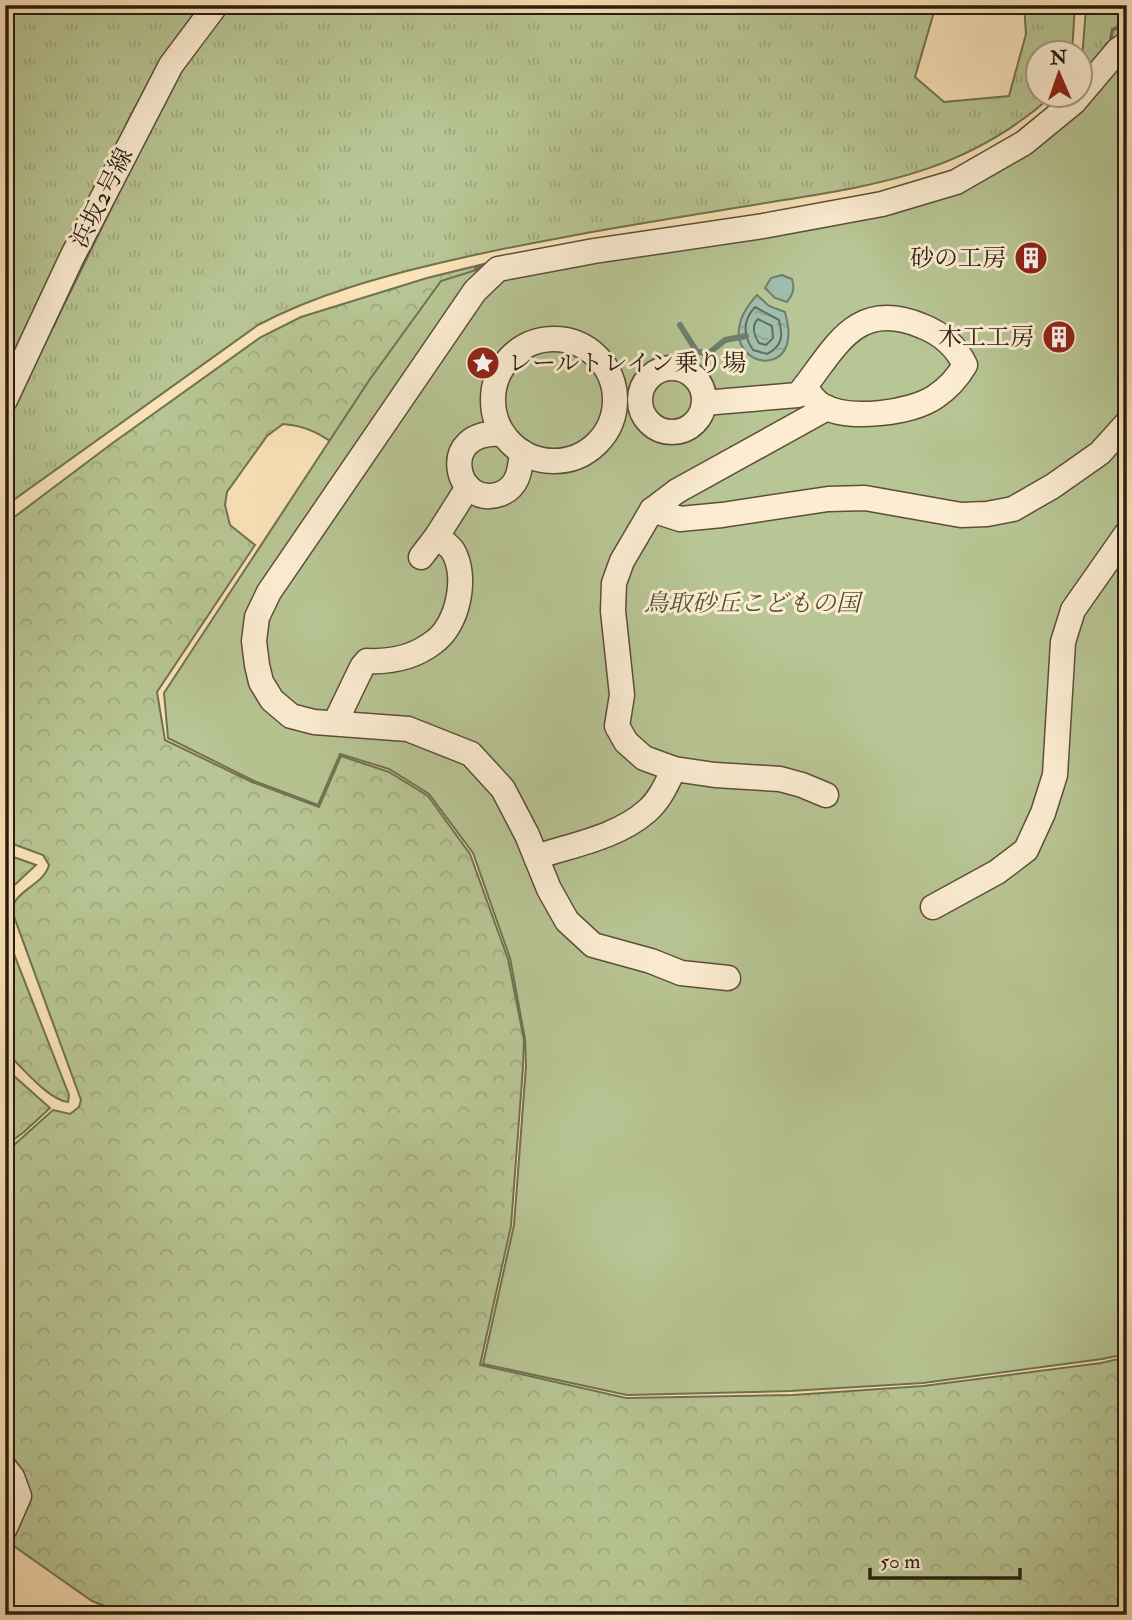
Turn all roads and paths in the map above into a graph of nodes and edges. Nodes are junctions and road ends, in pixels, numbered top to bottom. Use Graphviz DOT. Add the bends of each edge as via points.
graph roads {
  1 [pos="216,5"];
  2 [pos="1127,44"];
  3 [pos="805,386"];
  4 [pos="5,400"];
  5 [pos="627,403"];
  6 [pos="704,403"];
  7 [pos="827,408"];
  8 [pos="1127,423"];
  9 [pos="503,434"];
  10 [pos="1116,451"];
  11 [pos="522,452"];
  12 [pos="468,487"];
  13 [pos="652,510"];
  14 [pos="1127,533"];
  15 [pos="437,536"];
  16 [pos="421,556"];
  17 [pos="335,723"];
  18 [pos="674,769"];
  19 [pos="826,795"];
  20 [pos="536,857"];
  21 [pos="933,907"];
  22 [pos="728,978"];
  23 [pos="5,1468"];
  24 [pos="5,1528"];
  1 -- 4 [label="street, 浜坂2号線" via="171,65 151,102"];
  2 -- 17 [label="street" via="1074,102 1024,144 956,182 869,206 498,269 475,291 269,592 257,617 257,665 272,700 291,716"];
  3 -- 6 [label="street" via="797,395"];
  3 -- 7 [label="street"];
  3 -- 7 [label="street" via="838,340 870,318 904,318 937,332 965,365 934,397 897,411 850,414"];
  5 -- 6 [label="street" via="667,432 687,428"];
  5 -- 6 [label="street" via="653,375 673,369 699,383"];
  5 -- 9 [label="street" via="594,355 571,341 544,340 519,350 495,382 493,409"];
  5 -- 11 [label="street" via="596,445 583,454 552,461"];
  7 -- 13 [label="street" via="677,491"];
  8 -- 10 [label="street"];
  9 -- 11 [label="street"];
  9 -- 12 [label="street" via="484,433 463,448 458,464"];
  10 -- 13 [label="street" via="1013,509 987,514 961,515 865,498 680,519"];
  11 -- 12 [label="street" via="520,474 507,491 487,496"];
  12 -- 15 [label="street"];
  13 -- 18 [label="street" via="614,583 612,611 622,695 617,726 644,758"];
  14 -- 21 [label="street" via="1073,610 1063,642 1055,775 1026,850 998,872"];
  15 -- 16 [label="street"];
  15 -- 17 [label="street" via="453,550 460,569 450,624 436,642 412,654 386,662 367,661"];
  17 -- 20 [label="street" via="408,729 471,754 503,789"];
  18 -- 19 [label="street" via="780,779"];
  18 -- 20 [label="street" via="649,809 632,822"];
  20 -- 22 [label="street" via="567,921 593,945 681,972"];
  23 -- 24 [label="street" via="19,1496"];
}
